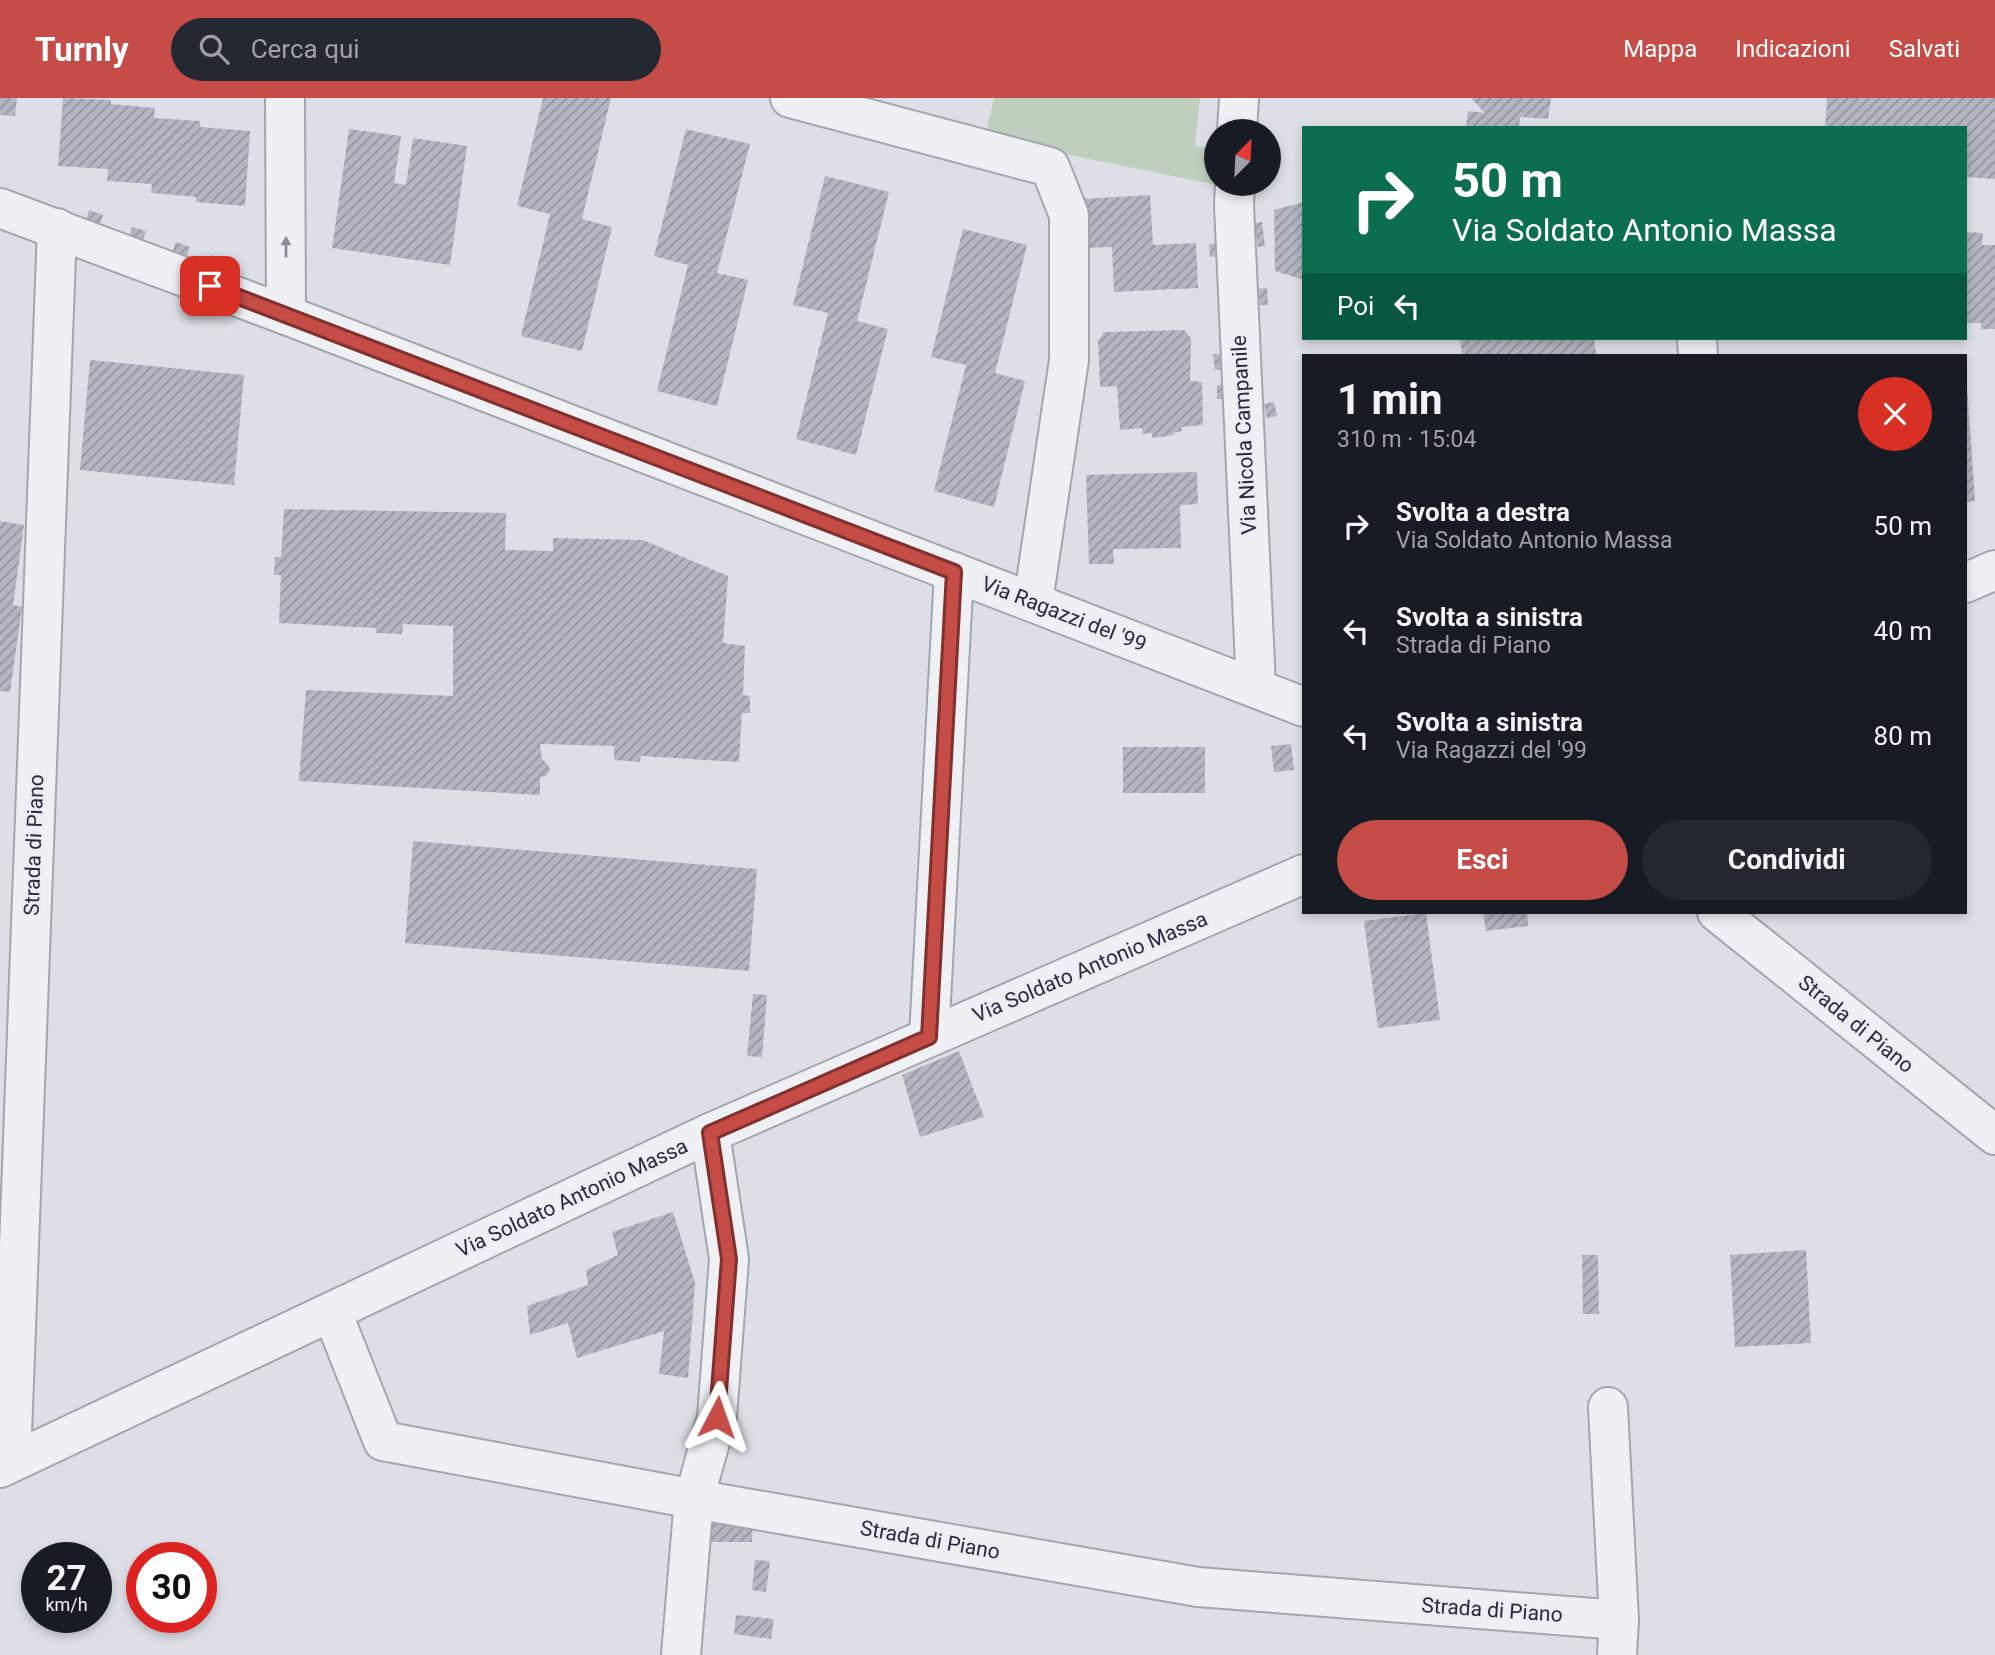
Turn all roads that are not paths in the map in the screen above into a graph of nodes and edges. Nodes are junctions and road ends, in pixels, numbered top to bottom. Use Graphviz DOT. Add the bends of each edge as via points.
graph roads {
  1 [pos="285,98"];
  2 [pos="790,98"];
  3 [pos="1239,98"];
  4 [pos="1238,119"];
  5 [pos="1234,196"];
  6 [pos="0,208"];
  7 [pos="57,228"];
  8 [pos="286,315"];
  9 [pos="1995,570"];
  10 [pos="954,572"];
  11 [pos="1967,582"];
  12 [pos="1033,602"];
  13 [pos="1256,687"];
  14 [pos="1302,706"];
  15 [pos="1302,875"];
  16 [pos="1719,914"];
  17 [pos="929,1037"];
  18 [pos="710,1133"];
  19 [pos="1995,1135"];
  20 [pos="332,1312"];
  21 [pos="1608,1407"];
  22 [pos="5,1465"];
  23 [pos="694,1499"];
  24 [pos="1618,1637"];
  25 [pos="681,1655"];
  8 -- 1 [label="street, one-way"];
  2 -- 12 [label="street" via="1050,167 1069,215 1069,360"];
  3 -- 4 [label="street"];
  5 -- 13 [label="street, Via Nicola Campanile"];
  6 -- 7 [label="street, Via Ragazzi del '99"];
  7 -- 8 [label="street, Via Ragazzi del '99"];
  7 -- 22 [label="street, Strada di Piano"];
  8 -- 10 [label="street, Via Ragazzi del '99"];
  9 -- 11 [label="street"];
  10 -- 12 [label="street, Via Ragazzi del '99"];
  10 -- 17 [label="street"];
  12 -- 13 [label="street, Via Ragazzi del '99"];
  13 -- 14 [label="street, Via Ragazzi del '99"];
  15 -- 17 [label="street, Via Soldato Antonio Massa"];
  16 -- 19 [label="street, Strada di Piano"];
  17 -- 18 [label="street, Via Soldato Antonio Massa"];
  18 -- 20 [label="street, Via Soldato Antonio Massa"];
  18 -- 23 [label="street" via="729,1259 717,1417"];
  20 -- 22 [label="street, Via Soldato Antonio Massa"];
  20 -- 23 [label="street, Strada di Piano" via="383,1441"];
  21 -- 24 [label="street"];
  23 -- 24 [label="street, Strada di Piano" via="1198,1587"];
  23 -- 25 [label="street"];
}
